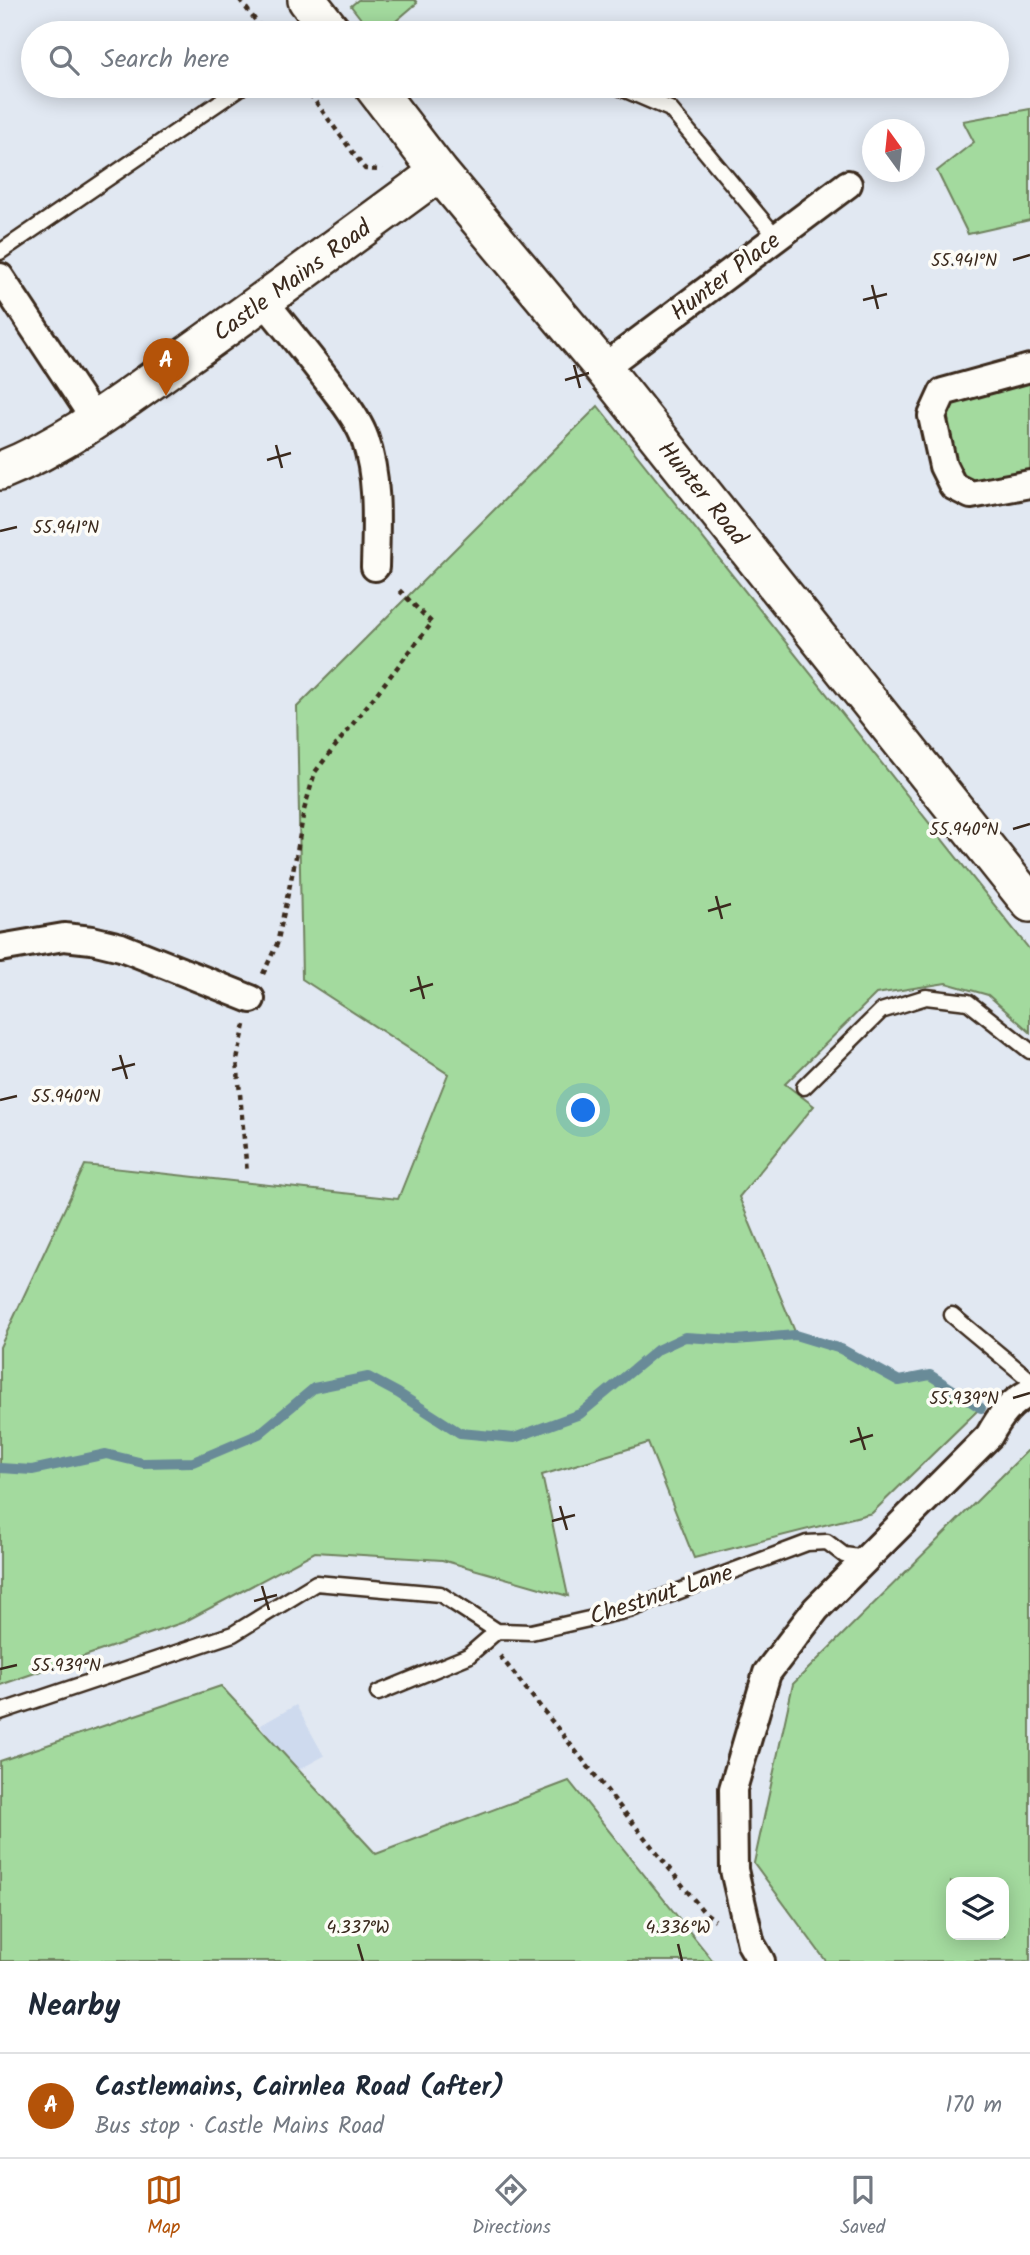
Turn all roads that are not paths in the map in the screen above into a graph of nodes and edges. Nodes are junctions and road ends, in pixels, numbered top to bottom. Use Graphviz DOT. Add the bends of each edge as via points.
graph roads {
  1 [pos="307,0"];
  2 [pos="324,21"];
  3 [pos="225,98"];
  4 [pos="382,98"];
  5 [pos="644,98"];
  6 [pos="439,172"];
  7 [pos="848,184"];
  8 [pos="777,238"];
  9 [pos="0,252"];
  10 [pos="0,277"];
  11 [pos="264,301"];
  12 [pos="603,368"];
  13 [pos="1030,368"];
  14 [pos="95,420"];
  15 [pos="0,471"];
  16 [pos="1030,484"];
  17 [pos="375,567"];
  18 [pos="1030,903"];
  19 [pos="0,948"];
  20 [pos="251,999"];
  21 [pos="1030,1051"];
  22 [pos="804,1087"];
  23 [pos="951,1315"];
  24 [pos="1030,1380"];
  25 [pos="1030,1392"];
  26 [pos="866,1558"];
  27 [pos="497,1631"];
  28 [pos="378,1693"];
  29 [pos="0,1712"];
  30 [pos="756,1953"];
  1 -- 2 [label="street"];
  3 -- 9 [label="lane"];
  4 -- 6 [label="street, Hunter Road"];
  5 -- 8 [label="lane" via="670,109"];
  6 -- 11 [label="street, Castle Mains Road"];
  6 -- 12 [label="street, Hunter Road"];
  7 -- 8 [label="street, Hunter Place"];
  8 -- 12 [label="street, Hunter Place"];
  10 -- 14 [label="street"];
  11 -- 14 [label="street, Castle Mains Road"];
  11 -- 17 [label="street" via="351,412 365,438 376,506"];
  12 -- 18 [label="street, Hunter Road"];
  13 -- 16 [label="street" via="943,392 932,416 943,466 953,486 971,495"];
  14 -- 15 [label="street, Castle Mains Road"];
  19 -- 20 [label="street" via="64,937 92,940 121,947"];
  21 -- 22 [label="lane" via="968,1002 926,997 881,1011"];
  23 -- 24 [label="lane"];
  25 -- 26 [label="street" via="1000,1415 989,1436"];
  26 -- 27 [label="lane, Chestnut Lane" via="844,1555 827,1542 807,1543 629,1610 531,1632"];
  26 -- 30 [label="street" via="816,1609 767,1673 733,1789 734,1870"];
  27 -- 28 [label="lane" via="468,1656"];
  27 -- 29 [label="lane" via="440,1594 316,1583 233,1634"];
}
